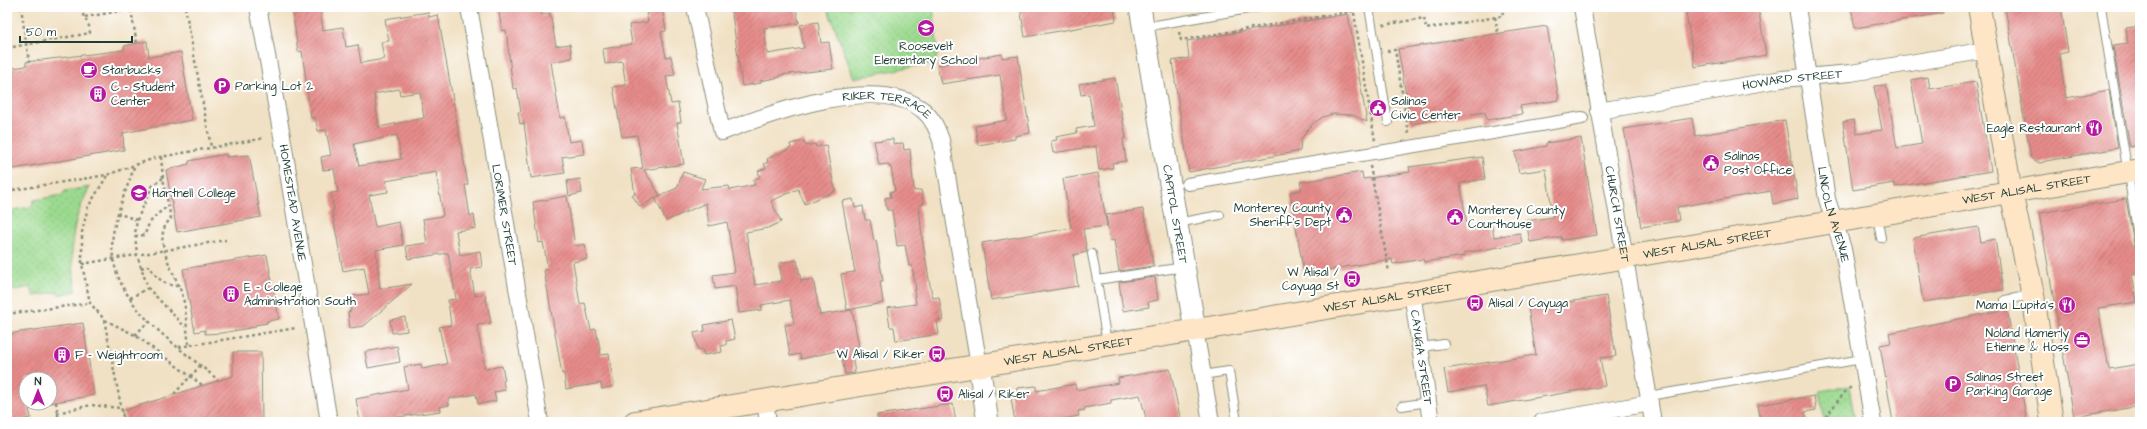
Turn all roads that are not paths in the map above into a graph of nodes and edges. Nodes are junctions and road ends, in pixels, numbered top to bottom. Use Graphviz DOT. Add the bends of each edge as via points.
graph roads {
  1 [pos="258,7"];
  2 [pos="469,7"];
  3 [pos="694,7"];
  4 [pos="1260,7"];
  5 [pos="1369,7"];
  6 [pos="1582,7"];
  7 [pos="1797,7"];
  8 [pos="1979,7"];
  9 [pos="2101,7"];
  10 [pos="1141,17"];
  11 [pos="1986,50"];
  12 [pos="1808,75"];
  13 [pos="1599,111"];
  14 [pos="1582,118"];
  15 [pos="1388,122"];
  16 [pos="2134,171"];
  17 [pos="1188,184"];
  18 [pos="2011,192"];
  19 [pos="1877,214"];
  20 [pos="1220,215"];
  21 [pos="1835,221"];
  22 [pos="1177,223"];
  23 [pos="1881,238"];
  24 [pos="2140,248"];
  25 [pos="1092,254"];
  26 [pos="1624,257"];
  27 [pos="1184,267"];
  28 [pos="1098,287"];
  29 [pos="1412,292"];
  30 [pos="2033,295"];
  31 [pos="2005,300"];
  32 [pos="1195,330"];
  33 [pos="1107,344"];
  34 [pos="1444,344"];
  35 [pos="1424,347"];
  36 [pos="1862,359"];
  37 [pos="979,366"];
  38 [pos="1202,375"];
  39 [pos="1649,400"];
  40 [pos="1428,402"];
  41 [pos="1402,406"];
  42 [pos="767,412"];
  43 [pos="1872,419"];
  44 [pos="328,422"];
  45 [pos="540,422"];
  46 [pos="635,422"];
  47 [pos="988,422"];
  48 [pos="1211,422"];
  49 [pos="1237,422"];
  50 [pos="1432,422"];
  51 [pos="1542,422"];
  52 [pos="1653,422"];
  53 [pos="2052,422"];
  1 -- 44 [label="street, HOMESTEAD AVENUE" via="282,136"];
  2 -- 45 [label="street, LORIMER STREET"];
  3 -- 37 [label="street, RIKER TERRACE" via="722,132 794,108 862,95 903,99 931,118 942,140"];
  4 -- 10 [label="lane"];
  5 -- 15 [label="lane"];
  6 -- 13 [label="street, CHURCH STREET"];
  7 -- 12 [label="street, LINCOLN AVENUE"];
  8 -- 11 [label="main road"];
  9 -- 16 [label="lane"];
  10 -- 22 [label="street, CAPITOL STREET"];
  11 -- 12 [label="street, HOWARD STREET" via="1851,73"];
  11 -- 18 [label="main road"];
  12 -- 13 [label="street, HOWARD STREET"];
  12 -- 21 [label="street, LINCOLN AVENUE" via="1827,199"];
  13 -- 26 [label="street, CHURCH STREET"];
  14 -- 17 [label="street"];
  16 -- 18 [label="main road, WEST ALISAL STREET"];
  16 -- 24 [label="lane"];
  18 -- 19 [label="main road, WEST ALISAL STREET"];
  18 -- 30 [label="main road"];
  19 -- 21 [label="main road, WEST ALISAL STREET"];
  19 -- 23 [label="lane"];
  20 -- 22 [label="lane"];
  21 -- 26 [label="main road, WEST ALISAL STREET"];
  21 -- 36 [label="street, LINCOLN AVENUE" via="1843,249"];
  22 -- 27 [label="street, CAPITOL STREET"];
  25 -- 27 [label="lane" via="1097,280"];
  26 -- 29 [label="main road, WEST ALISAL STREET"];
  26 -- 39 [label="street, CHURCH STREET"];
  27 -- 32 [label="street, CAPITOL STREET"];
  28 -- 33 [label="lane"];
  29 -- 32 [label="main road, WEST ALISAL STREET"];
  29 -- 35 [label="street, CAYUGA STREET"];
  30 -- 31 [label="lane"];
  30 -- 53 [label="main road"];
  32 -- 33 [label="main road, WEST ALISAL STREET"];
  32 -- 38 [label="street, CAPITOL STREET"];
  33 -- 37 [label="main road, WEST ALISAL STREET"];
  34 -- 35 [label="lane"];
  35 -- 40 [label="street, CAYUGA STREET"];
  36 -- 39 [label="lane"];
  36 -- 43 [label="street, LINCOLN AVENUE"];
  37 -- 42 [label="main road, WEST ALISAL STREET"];
  37 -- 47 [label="street"];
  38 -- 48 [label="street, CAPITOL STREET"];
  38 -- 49 [label="lane" via="1229,371"];
  39 -- 51 [label="street"];
  39 -- 52 [label="street, CHURCH STREET"];
  40 -- 41 [label="lane"];
  40 -- 50 [label="street, CAYUGA STREET"];
  42 -- 46 [label="main road, WEST ALISAL STREET"];
}
